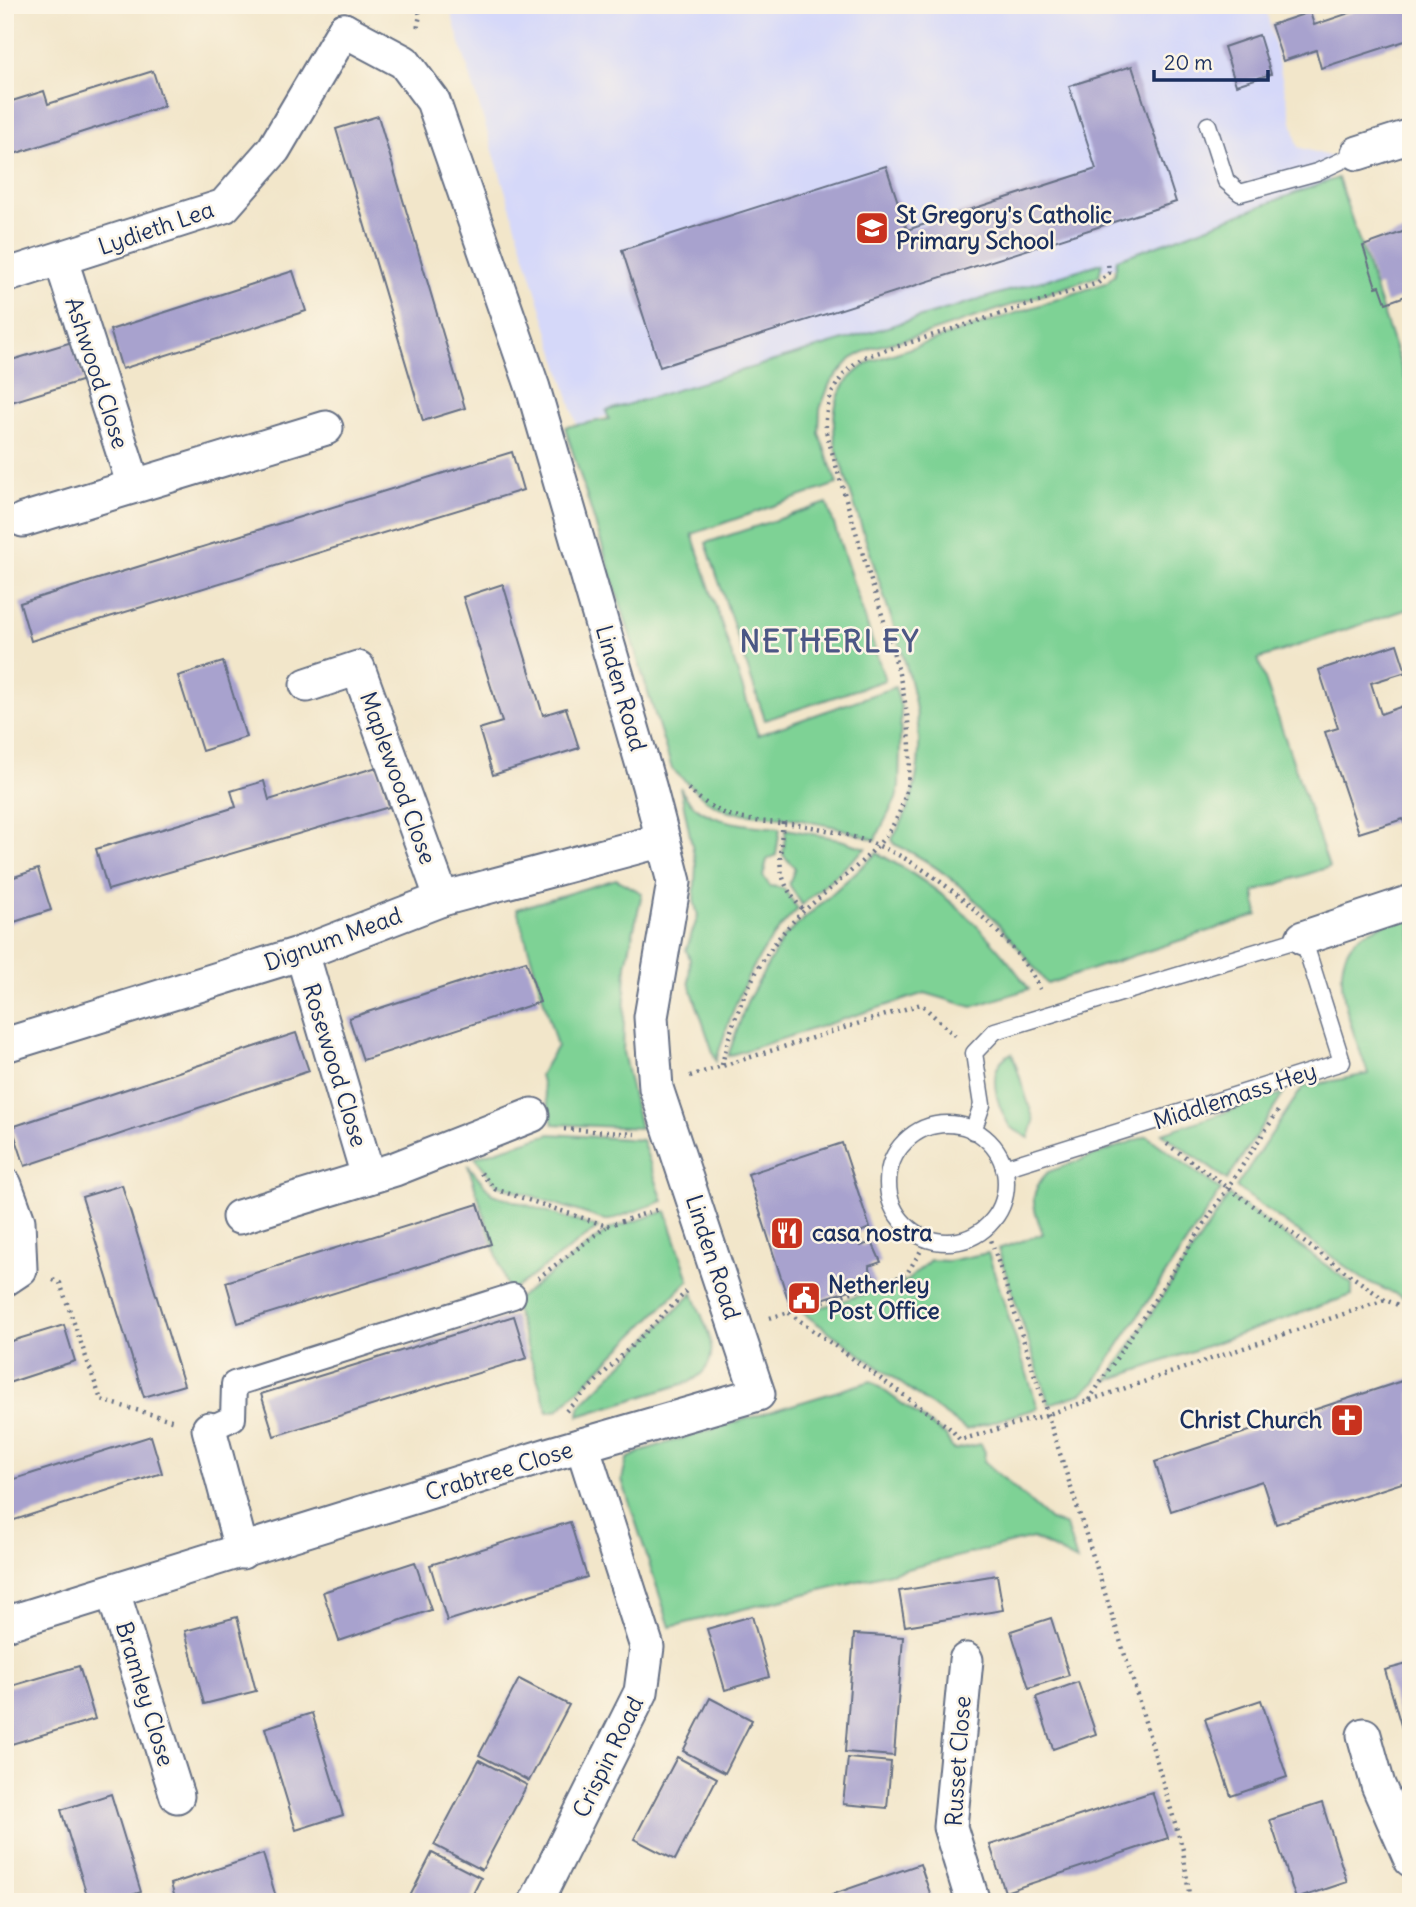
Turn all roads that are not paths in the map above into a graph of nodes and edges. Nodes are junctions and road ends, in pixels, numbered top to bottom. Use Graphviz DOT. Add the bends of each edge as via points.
graph roads {
  1 [pos="344,18"];
  2 [pos="1208,125"];
  3 [pos="1411,136"];
  4 [pos="1358,153"];
  5 [pos="61,260"];
  6 [pos="5,276"];
  7 [pos="326,428"];
  8 [pos="134,486"];
  9 [pos="23,520"];
  10 [pos="307,685"];
  11 [pos="663,840"];
  12 [pos="442,899"];
  13 [pos="1411,902"];
  14 [pos="1303,938"];
  15 [pos="302,953"];
  16 [pos="5,1045"];
  17 [pos="532,1115"];
  18 [pos="974,1131"];
  19 [pos="1004,1168"];
  20 [pos="368,1176"];
  21 [pos="5,1185"];
  22 [pos="240,1217"];
  23 [pos="13,1274"];
  24 [pos="513,1296"];
  25 [pos="758,1394"];
  26 [pos="209,1429"];
  27 [pos="566,1450"];
  28 [pos="242,1552"];
  29 [pos="113,1592"];
  30 [pos="5,1624"];
  31 [pos="966,1660"];
  32 [pos="1364,1735"];
  33 [pos="177,1796"];
  34 [pos="1411,1860"];
  35 [pos="536,1902"];
  36 [pos="973,1902"];
  1 -- 5 [label="street, Lydieth Lea" via="274,149 224,206"];
  1 -- 11 [label="street, Linden Road" via="404,62 433,101 533,388"];
  2 -- 4 [label="lane" via="1226,181 1240,193 1317,172"];
  3 -- 4 [label="street"];
  5 -- 6 [label="street, Lydieth Lea"];
  5 -- 8 [label="street, Ashwood Close"];
  7 -- 8 [label="street"];
  8 -- 9 [label="street"];
  10 -- 12 [label="street, Maplewood Close" via="358,668"];
  11 -- 12 [label="street, Dignum Mead"];
  11 -- 25 [label="street, Linden Road" via="674,882 651,1017 656,1088"];
  12 -- 15 [label="street, Dignum Mead"];
  13 -- 14 [label="street"];
  14 -- 18 [label="lane" via="995,1031 974,1054 982,1105"];
  14 -- 19 [label="lane, Middlemass Hey" via="1342,1062"];
  15 -- 16 [label="street, Dignum Mead"];
  15 -- 20 [label="street, Rosewood Close"];
  17 -- 20 [label="street, Rosewood Close"];
  18 -- 19 [label="lane" via="993,1146"];
  18 -- 19 [label="lane" via="945,1124 927,1128 910,1137 898,1151 888,1188 903,1222 928,1239 953,1242 972,1237 999,1213 1005,1196"];
  20 -- 22 [label="street, Rosewood Close"];
  21 -- 23 [label="street" via="18,1221"];
  24 -- 26 [label="street" via="234,1384 233,1418"];
  25 -- 27 [label="street, Crabtree Close"];
  26 -- 28 [label="street"];
  27 -- 28 [label="street, Crabtree Close"];
  27 -- 35 [label="street, Crispin Road" via="647,1647 641,1692"];
  28 -- 29 [label="street, Crabtree Close"];
  29 -- 30 [label="street, Crabtree Close"];
  29 -- 33 [label="street, Bramley Close"];
  31 -- 36 [label="street, Russet Close" via="950,1827"];
  32 -- 34 [label="street" via="1378,1785"];
}
